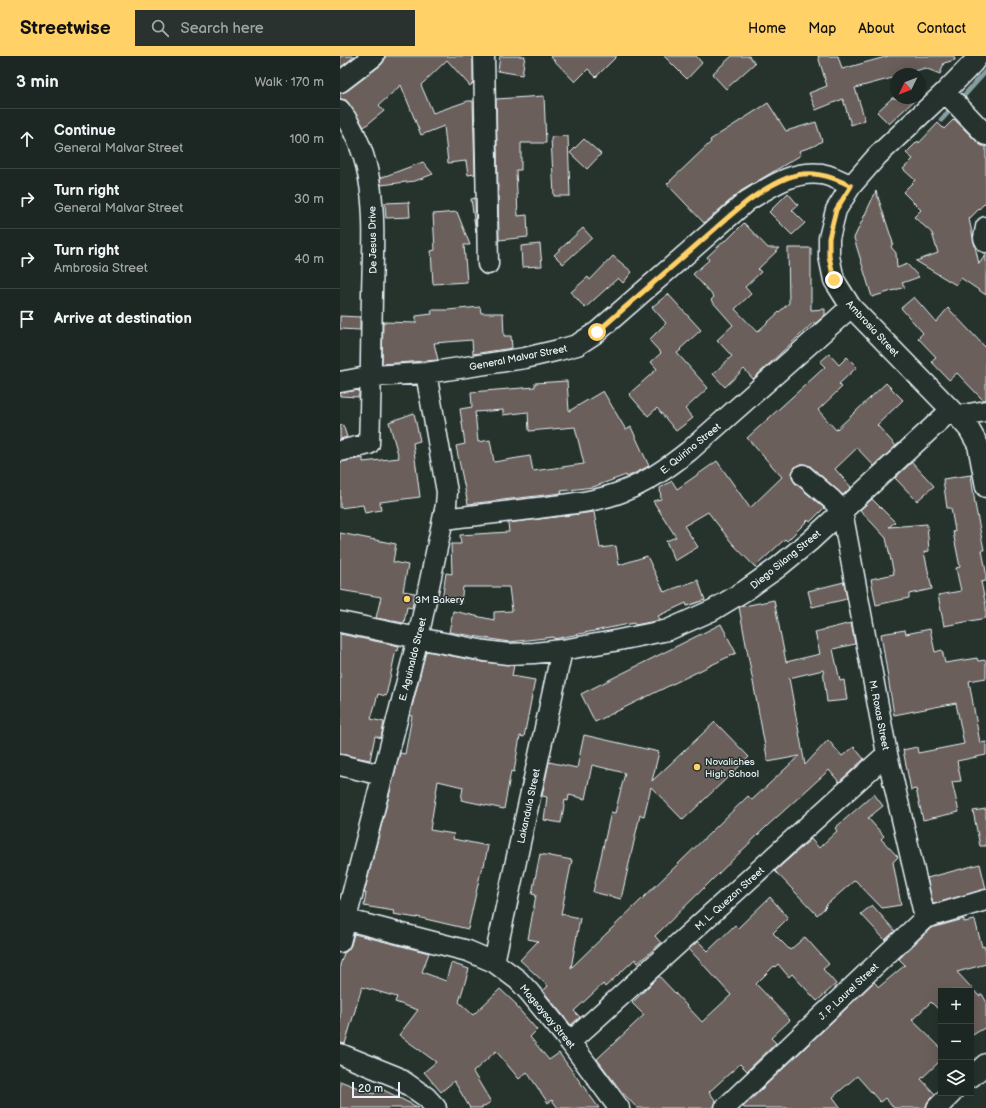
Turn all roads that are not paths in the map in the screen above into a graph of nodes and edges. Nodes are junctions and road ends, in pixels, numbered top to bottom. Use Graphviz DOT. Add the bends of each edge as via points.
graph roads {
  1 [pos="374,56"];
  2 [pos="484,56"];
  3 [pos="978,56"];
  4 [pos="340,82"];
  5 [pos="948,96"];
  6 [pos="340,110"];
  7 [pos="986,135"];
  8 [pos="851,186"];
  9 [pos="986,227"];
  10 [pos="986,242"];
  11 [pos="488,264"];
  12 [pos="851,307"];
  13 [pos="426,373"];
  14 [pos="372,376"];
  15 [pos="340,382"];
  16 [pos="986,411"];
  17 [pos="954,413"];
  18 [pos="340,451"];
  19 [pos="803,475"];
  20 [pos="986,487"];
  21 [pos="842,511"];
  22 [pos="444,519"];
  23 [pos="340,622"];
  24 [pos="418,638"];
  25 [pos="562,650"];
  26 [pos="887,754"];
  27 [pos="340,765"];
  28 [pos="382,776"];
  29 [pos="986,900"];
  30 [pos="925,918"];
  31 [pos="343,919"];
  32 [pos="340,942"];
  33 [pos="494,962"];
  34 [pos="570,1042"];
  35 [pos="340,1054"];
  36 [pos="986,1064"];
  37 [pos="974,1074"];
  38 [pos="949,1096"];
  39 [pos="436,1108"];
  40 [pos="619,1108"];
  41 [pos="725,1108"];
  42 [pos="936,1108"];
  1 -- 4 [label="street"];
  2 -- 11 [label="street"];
  3 -- 5 [label="street, Ambrosia Street"];
  5 -- 7 [label="street"];
  5 -- 8 [label="street, Ambrosia Street" via="878,155"];
  6 -- 14 [label="street, De Jesus Drive" via="359,140 368,166 374,237"];
  8 -- 12 [label="street, Ambrosia Street" via="836,210 829,238 829,256 834,280"];
  8 -- 13 [label="street, General Malvar Street" via="823,174 805,174 788,177 772,186 747,201 597,332 577,345 525,358"];
  9 -- 10 [label="street"];
  12 -- 17 [label="street, Ambrosia Street"];
  12 -- 22 [label="street, E. Quirino Street" via="689,451 645,482 624,492 576,503"];
  13 -- 14 [label="street, General Malvar Street"];
  13 -- 22 [label="street, E. Aguinaldo Street" via="447,492"];
  14 -- 15 [label="street, General Malvar Street"];
  14 -- 18 [label="street, De Jesus Drive" via="369,444"];
  16 -- 17 [label="street"];
  17 -- 20 [label="street, Ambrosia Street" via="969,429 978,445"];
  17 -- 21 [label="street, Diego Silang Street"];
  19 -- 21 [label="street"];
  21 -- 25 [label="street, Diego Silang Street" via="777,568 713,610 668,630"];
  21 -- 26 [label="street, M. Roxas Street"];
  22 -- 24 [label="street, E. Aguinaldo Street"];
  23 -- 24 [label="street, Diego Silang Street"];
  24 -- 25 [label="street, Diego Silang Street" via="508,654"];
  24 -- 28 [label="street, E. Aguinaldo Street"];
  25 -- 33 [label="street, Lakandula Street"];
  26 -- 30 [label="street, M. Roxas Street"];
  26 -- 34 [label="street, M. L. Quezon Street"];
  27 -- 28 [label="street"];
  28 -- 31 [label="street, E. Aguinaldo Street"];
  29 -- 30 [label="street, J. P. Laurel Street"];
  30 -- 41 [label="street, J. P. Laurel Street"];
  31 -- 32 [label="street, E. Aguinaldo Street"];
  31 -- 33 [label="street, Magsaysay Street" via="468,951"];
  33 -- 34 [label="street, Magsaysay Street" via="518,980"];
  34 -- 40 [label="street, Magsaysay Street"];
  35 -- 39 [label="street" via="397,1077"];
  36 -- 37 [label="street"];
  38 -- 42 [label="street"];
}
